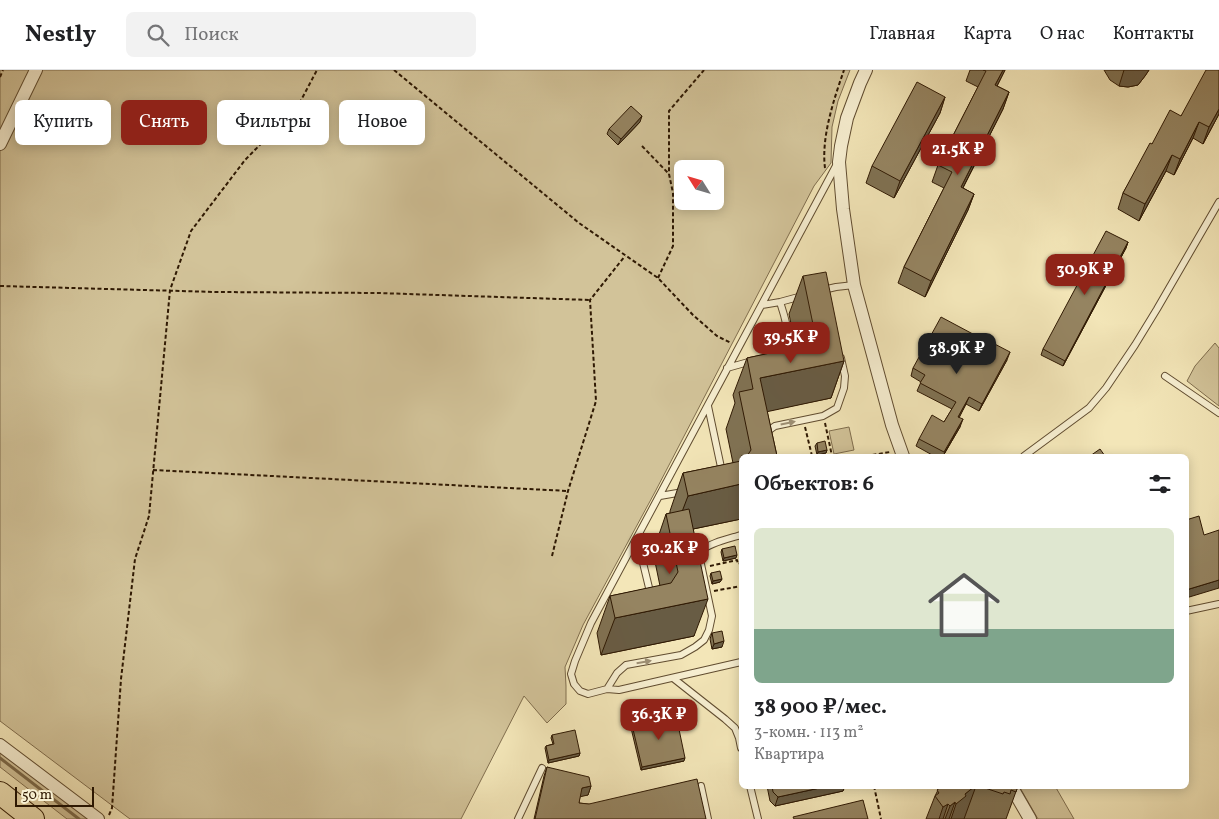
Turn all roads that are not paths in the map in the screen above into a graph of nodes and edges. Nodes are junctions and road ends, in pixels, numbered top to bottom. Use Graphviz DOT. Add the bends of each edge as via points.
graph roads {
  1 [pos="36,70"];
  2 [pos="866,70"];
  3 [pos="0,144"];
  4 [pos="839,162"];
  5 [pos="1219,202"];
  6 [pos="854,285"];
  7 [pos="824,290"];
  8 [pos="816,292"];
  9 [pos="807,295"];
  10 [pos="827,300"];
  11 [pos="780,302"];
  12 [pos="762,305"];
  13 [pos="838,347"];
  14 [pos="776,354"];
  15 [pos="760,359"];
  16 [pos="727,368"];
  17 [pos="1165,376"];
  18 [pos="708,406"];
  19 [pos="1219,413"];
  20 [pos="766,443"];
  21 [pos="902,454"];
  22 [pos="1027,454"];
  23 [pos="722,480"];
  24 [pos="686,492"];
  25 [pos="660,496"];
  26 [pos="739,536"];
  27 [pos="636,538"];
  28 [pos="650,604"];
  29 [pos="1219,604"];
  30 [pos="1189,611"];
  31 [pos="600,622"];
  32 [pos="591,623"];
  33 [pos="739,662"];
  34 [pos="673,678"];
  35 [pos="607,689"];
  36 [pos="739,738"];
  37 [pos="0,745"];
  38 [pos="542,768"];
  39 [pos="701,786"];
  40 [pos="751,789"];
  41 [pos="1014,789"];
  42 [pos="0,793"];
  43 [pos="33,819"];
  44 [pos="98,819"];
  45 [pos="518,819"];
  46 [pos="708,819"];
  47 [pos="758,819"];
  48 [pos="1030,819"];
  1 -- 3 [label="street"];
  2 -- 4 [label="street" via="847,118"];
  4 -- 6 [label="street"];
  4 -- 12 [label="lane"];
  5 -- 22 [label="lane" via="1106,388 1089,408"];
  6 -- 7 [label="lane"];
  6 -- 21 [label="street"];
  7 -- 8 [label="lane"];
  7 -- 10 [label="lane"];
  9 -- 11 [label="lane"];
  11 -- 12 [label="lane"];
  11 -- 14 [label="lane" via="789,338 786,350"];
  12 -- 16 [label="lane"];
  20 -- 13 [label="lane, one-way" via="765,437 775,426 824,416 837,408 845,376"];
  15 -- 16 [label="lane"];
  16 -- 18 [label="lane"];
  17 -- 19 [label="lane"];
  18 -- 23 [label="lane"];
  18 -- 25 [label="lane"];
  24 -- 25 [label="lane"];
  25 -- 27 [label="lane"];
  35 -- 26 [label="lane, one-way" via="617,672 626,665 681,655 704,640 712,616 700,558 702,551"];
  27 -- 28 [label="lane"];
  27 -- 32 [label="lane"];
  29 -- 30 [label="lane"];
  31 -- 32 [label="lane"];
  32 -- 35 [label="lane" via="571,674 580,691 588,694"];
  33 -- 34 [label="lane"];
  34 -- 35 [label="lane" via="619,690"];
  34 -- 36 [label="lane" via="735,728"];
  37 -- 44 [label="street"];
  38 -- 45 [label="lane"];
  39 -- 46 [label="lane"];
  40 -- 47 [label="lane"];
  41 -- 48 [label="street"];
  42 -- 43 [label="highway"];
}
